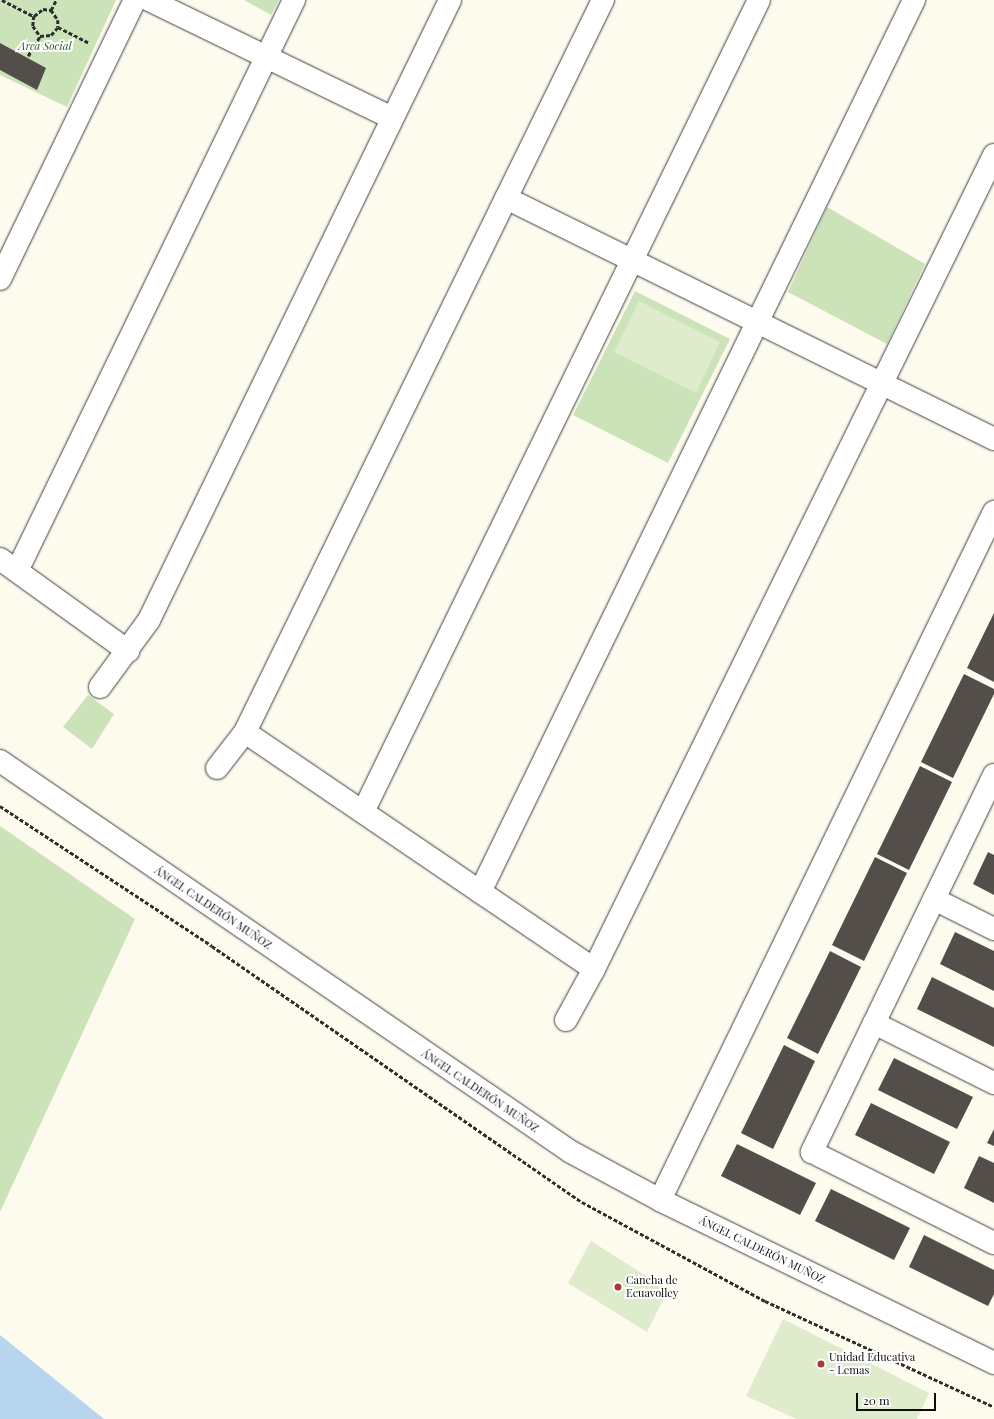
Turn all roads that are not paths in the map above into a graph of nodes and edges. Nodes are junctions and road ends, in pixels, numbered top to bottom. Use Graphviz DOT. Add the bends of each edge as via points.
graph roads {
  1 [pos="135,0"];
  2 [pos="149,0"];
  3 [pos="294,0"];
  4 [pos="450,0"];
  5 [pos="603,0"];
  6 [pos="759,0"];
  7 [pos="914,0"];
  8 [pos="266,57"];
  9 [pos="392,118"];
  10 [pos="994,155"];
  11 [pos="506,198"];
  12 [pos="632,260"];
  13 [pos="0,279"];
  14 [pos="757,322"];
  15 [pos="882,383"];
  16 [pos="994,439"];
  17 [pos="994,512"];
  18 [pos="9,565"];
  19 [pos="128,651"];
  20 [pos="100,687"];
  21 [pos="245,732"];
  22 [pos="0,761"];
  23 [pos="217,768"];
  24 [pos="994,775"];
  25 [pos="363,812"];
  26 [pos="480,892"];
  27 [pos="934,899"];
  28 [pos="994,929"];
  29 [pos="594,969"];
  30 [pos="566,1020"];
  31 [pos="874,1023"];
  32 [pos="994,1083"];
  33 [pos="660,1200"];
  34 [pos="994,1243"];
  35 [pos="994,1364"];
  1 -- 13 [label="street"];
  2 -- 8 [label="street"];
  3 -- 8 [label="street"];
  4 -- 9 [label="street"];
  5 -- 11 [label="street"];
  6 -- 12 [label="street"];
  7 -- 14 [label="street"];
  8 -- 9 [label="street"];
  8 -- 18 [label="street"];
  9 -- 19 [label="street" via="149,620"];
  10 -- 15 [label="street"];
  11 -- 12 [label="street"];
  11 -- 21 [label="street"];
  12 -- 14 [label="street"];
  12 -- 25 [label="street"];
  14 -- 15 [label="street"];
  14 -- 26 [label="street"];
  15 -- 16 [label="street"];
  15 -- 29 [label="street"];
  17 -- 33 [label="street"];
  18 -- 19 [label="street"];
  19 -- 20 [label="street"];
  21 -- 23 [label="street"];
  21 -- 25 [label="street"];
  22 -- 33 [label="street, ÁNGEL CALDERÓN MUÑOZ" via="571,1152"];
  24 -- 27 [label="street"];
  25 -- 26 [label="street"];
  26 -- 29 [label="street"];
  27 -- 28 [label="street"];
  27 -- 31 [label="street"];
  29 -- 30 [label="street"];
  31 -- 32 [label="street"];
  31 -- 34 [label="street" via="812,1152"];
  33 -- 35 [label="street, ÁNGEL CALDERÓN MUÑOZ"];
}
